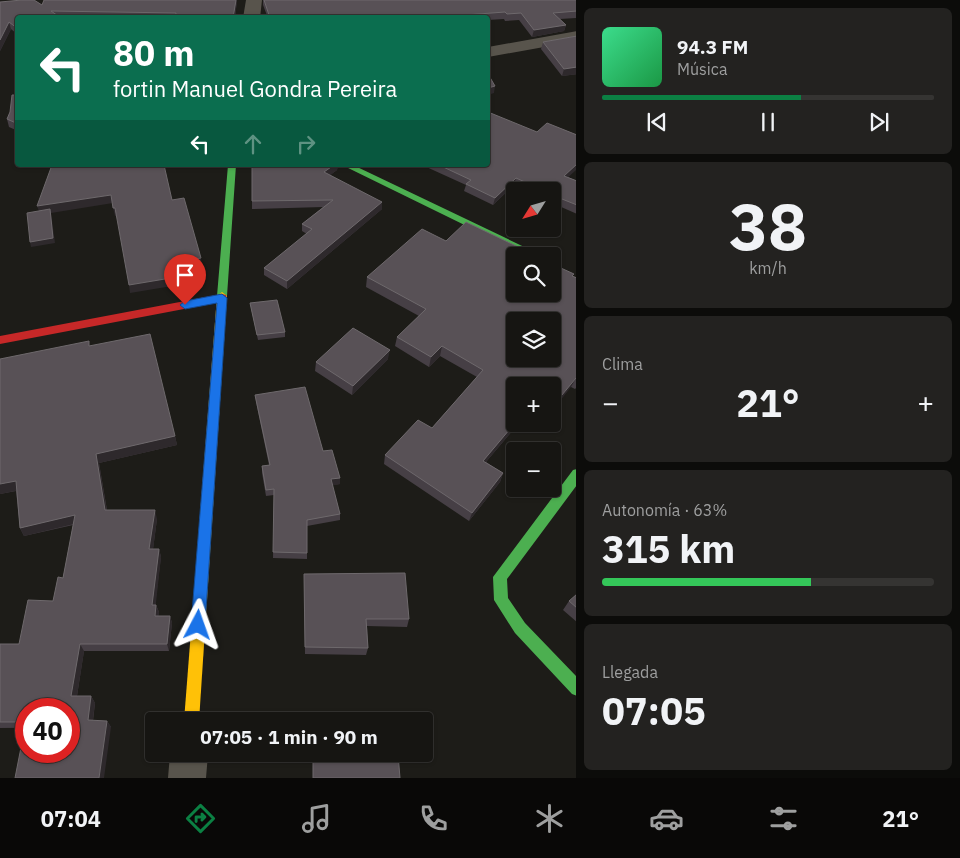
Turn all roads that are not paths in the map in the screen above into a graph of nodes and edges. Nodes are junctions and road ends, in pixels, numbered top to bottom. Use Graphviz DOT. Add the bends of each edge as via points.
graph roads {
  1 [pos="254,0"];
  2 [pos="252,15"];
  3 [pos="576,36"];
  4 [pos="490,52"];
  5 [pos="232,167"];
  6 [pos="350,167"];
  7 [pos="517,247"];
  8 [pos="222,298"];
  9 [pos="0,340"];
  10 [pos="576,474"];
  11 [pos="576,689"];
  12 [pos="192,712"];
  13 [pos="188,762"];
  14 [pos="187,778"];
  1 -- 2 [label="street"];
  3 -- 4 [label="street"];
  5 -- 8 [label="street"];
  6 -- 7 [label="street"];
  8 -- 9 [label="street"];
  8 -- 12 [label="street"];
  10 -- 11 [label="street" via="500,577 501,600 520,628"];
  13 -- 14 [label="street"];
}
